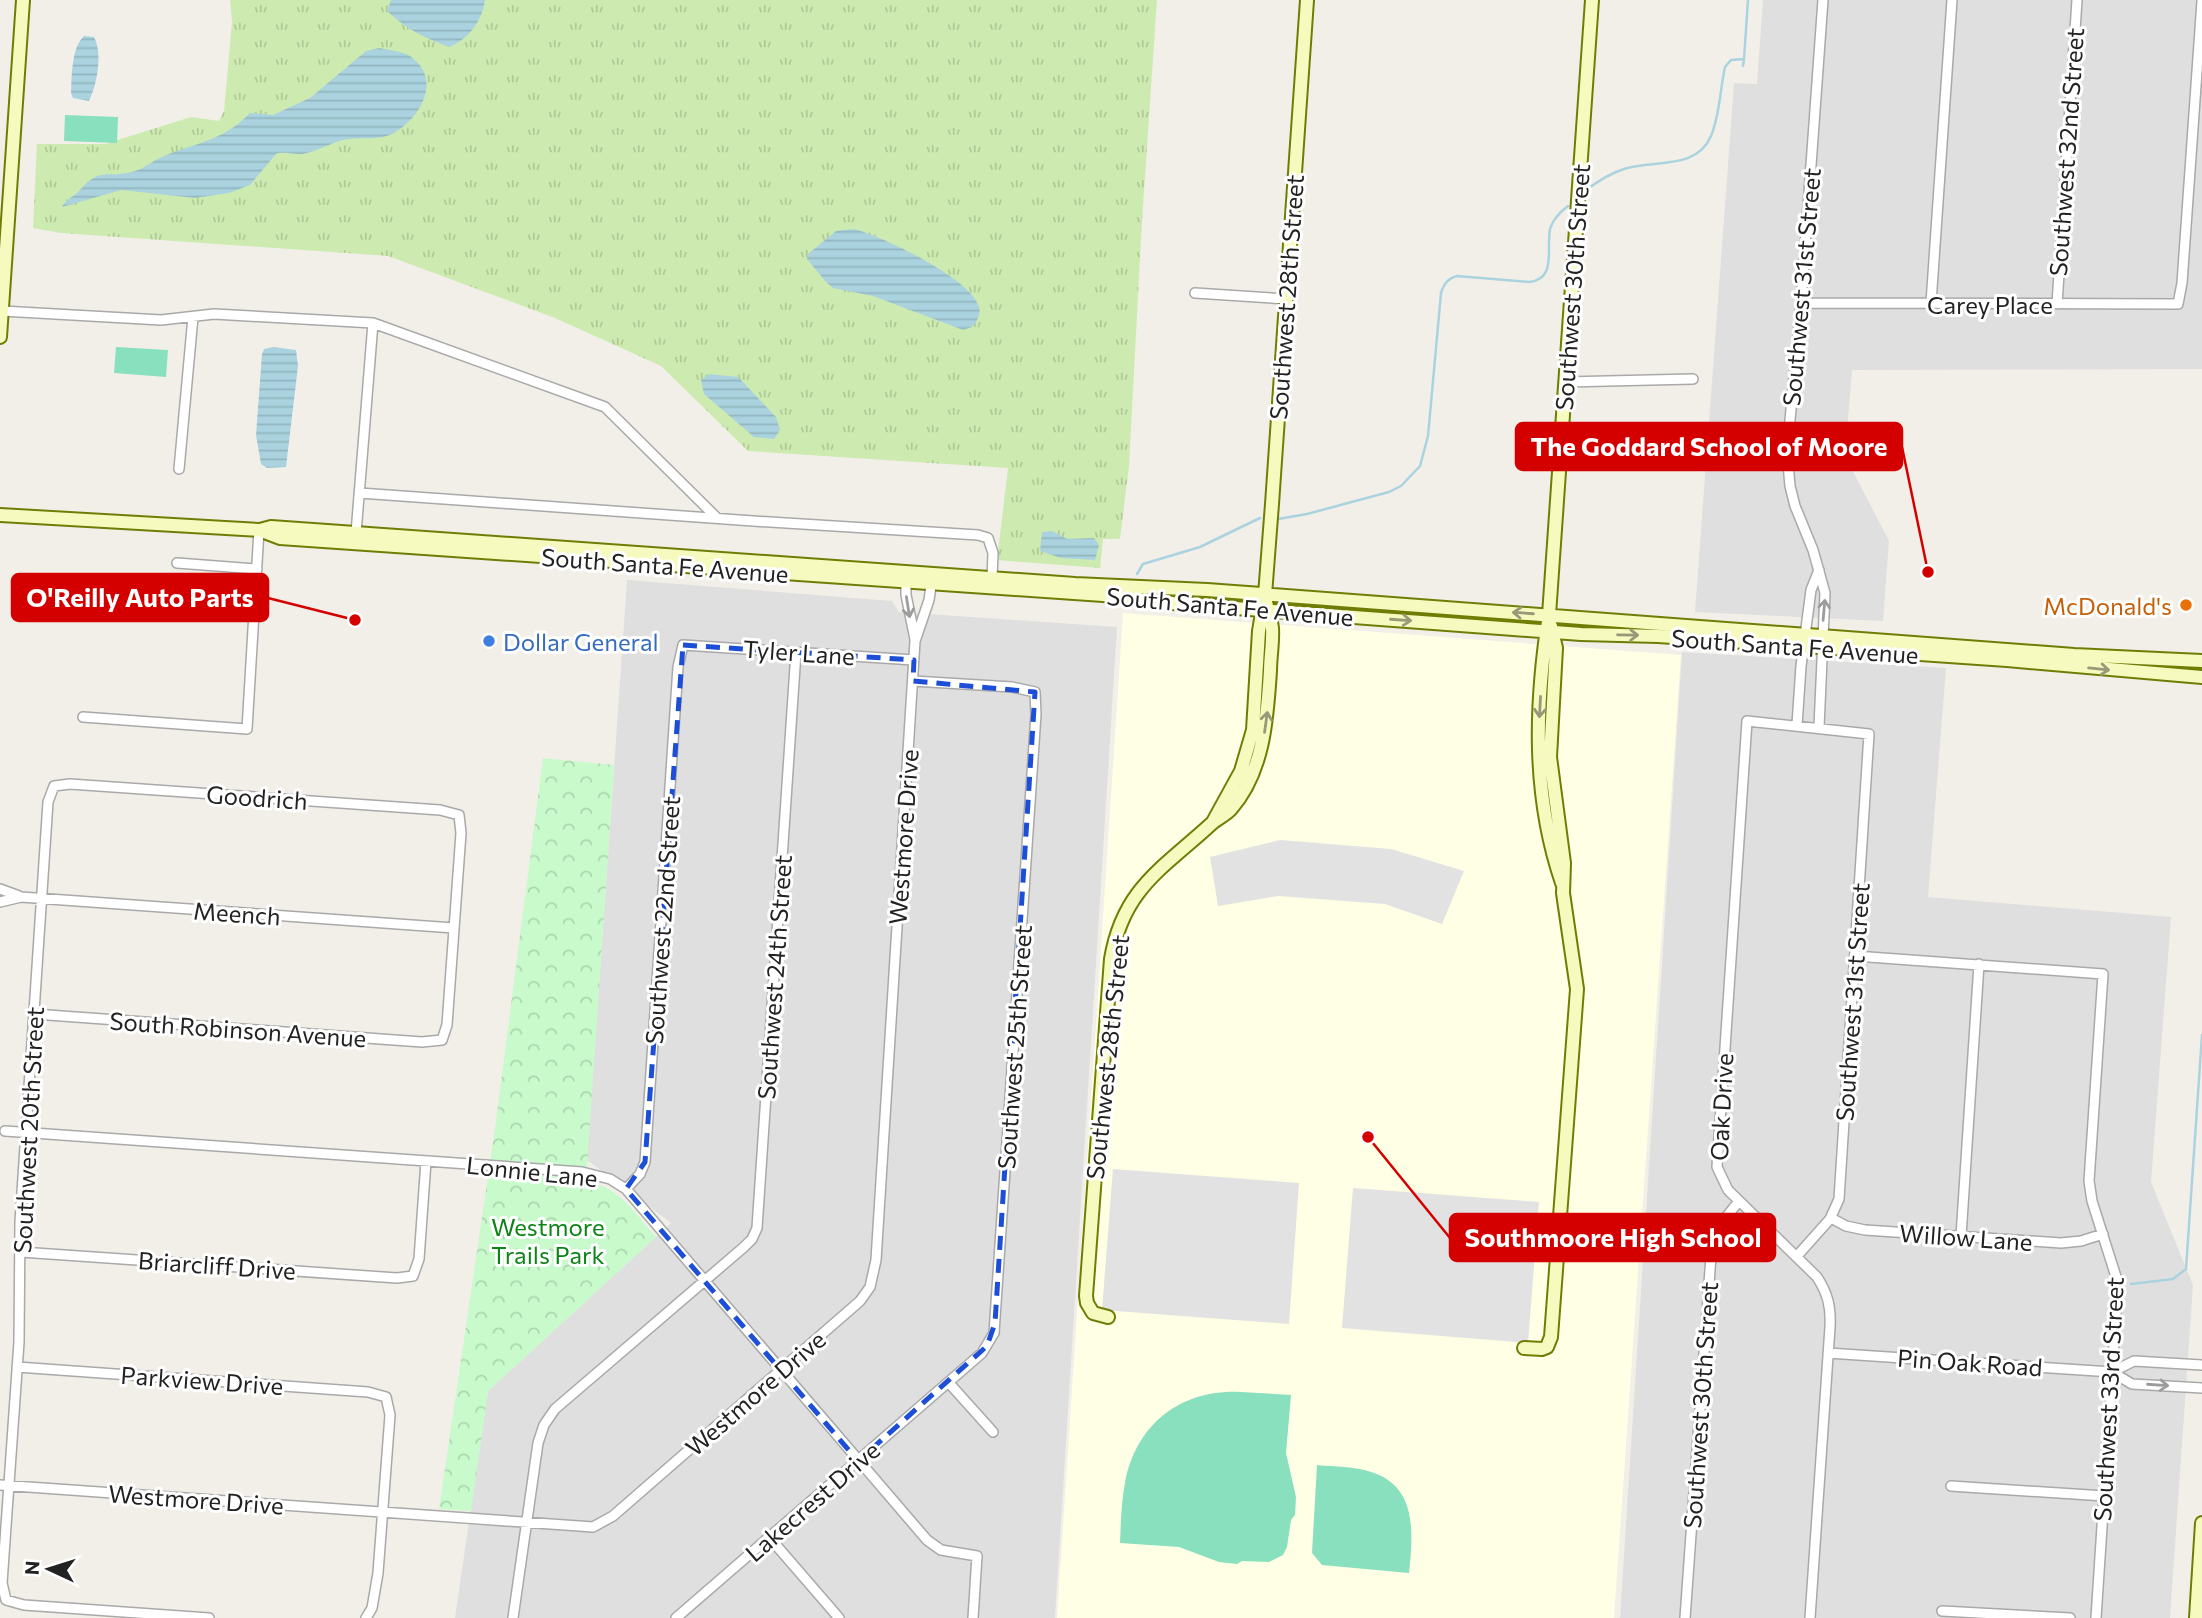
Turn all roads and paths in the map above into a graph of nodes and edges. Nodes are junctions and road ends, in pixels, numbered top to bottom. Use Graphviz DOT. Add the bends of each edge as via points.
graph roads {
  1 [pos="23,0"];
  2 [pos="1307,0"];
  3 [pos="1592,0"];
  4 [pos="1822,0"];
  5 [pos="1952,0"];
  6 [pos="2077,0"];
  7 [pos="2202,1"];
  8 [pos="1195,293"];
  9 [pos="1286,299"];
  10 [pos="1801,303"];
  11 [pos="1931,303"];
  12 [pos="2057,304"];
  13 [pos="2,311"];
  14 [pos="193,317"];
  15 [pos="373,323"];
  16 [pos="0,337"];
  17 [pos="1693,379"];
  18 [pos="1565,382"];
  19 [pos="179,469"];
  20 [pos="360,493"];
  21 [pos="0,515"];
  22 [pos="717,518"];
  23 [pos="259,530"];
  24 [pos="356,533"];
  25 [pos="177,563"];
  26 [pos="1820,568"];
  27 [pos="257,569"];
  28 [pos="906,577"];
  29 [pos="992,578"];
  30 [pos="932,579"];
  31 [pos="1265,595"];
  32 [pos="1265,610"];
  33 [pos="1549,615"];
  34 [pos="1550,631"];
  35 [pos="915,641"];
  36 [pos="1804,641"];
  37 [pos="1822,642"];
  38 [pos="683,645"];
  39 [pos="796,652"];
  40 [pos="914,660"];
  41 [pos="2202,662"];
  42 [pos="2202,677"];
  43 [pos="913,681"];
  44 [pos="83,717"];
  45 [pos="1797,725"];
  46 [pos="1819,727"];
  47 [pos="54,786"];
  48 [pos="0,888"];
  49 [pos="21,897"];
  50 [pos="43,899"];
  51 [pos="0,902"];
  52 [pos="454,928"];
  53 [pos="1854,956"];
  54 [pos="1979,964"];
  55 [pos="34,1014"];
  56 [pos="2,1131"];
  57 [pos="26,1134"];
  58 [pos="426,1161"];
  59 [pos="626,1189"];
  60 [pos="1739,1201"];
  61 [pos="1831,1217"];
  62 [pos="2103,1234"];
  63 [pos="1961,1236"];
  64 [pos="21,1252"];
  65 [pos="1797,1256"];
  66 [pos="705,1280"];
  67 [pos="1108,1317"];
  68 [pos="1524,1348"];
  69 [pos="1828,1353"];
  70 [pos="2202,1365"];
  71 [pos="17,1367"];
  72 [pos="782,1371"];
  73 [pos="2112,1371"];
  74 [pos="948,1383"];
  75 [pos="2201,1388"];
  76 [pos="993,1432"];
  77 [pos="858,1461"];
  78 [pos="5,1485"];
  79 [pos="1951,1486"];
  80 [pos="2105,1496"];
  81 [pos="383,1512"];
  82 [pos="526,1522"];
  83 [pos="2202,1523"];
  84 [pos="769,1537"];
  85 [pos="1942,1611"];
  86 [pos="681,1616"];
  87 [pos="209,1618"];
  88 [pos="366,1618"];
  89 [pos="513,1618"];
  90 [pos="839,1618"];
  91 [pos="973,1618"];
  92 [pos="1685,1618"];
  93 [pos="1810,1618"];
  94 [pos="2070,1618"];
  95 [pos="2096,1618"];
  96 [pos="2196,1618"];
  1 -- 13 [label="main road"];
  2 -- 9 [label="main road, Southwest 28th Street"];
  3 -- 18 [label="main road, Southwest 30th Street"];
  4 -- 10 [label="street, Southwest 31st Street"];
  5 -- 11 [label="street"];
  6 -- 12 [label="street, Southwest 32nd Street"];
  7 -- 12 [label="street, Carey Place" via="2178,304"];
  8 -- 9 [label="street"];
  9 -- 31 [label="main road, Southwest 28th Street"];
  10 -- 11 [label="street, Carey Place"];
  10 -- 26 [label="street, Southwest 31st Street" via="1787,464 1795,506"];
  11 -- 12 [label="street, Carey Place"];
  13 -- 14 [label="street" via="161,320"];
  13 -- 16 [label="main road"];
  14 -- 15 [label="street" via="214,314"];
  14 -- 19 [label="street"];
  15 -- 20 [label="street"];
  15 -- 22 [label="street" via="605,407"];
  17 -- 18 [label="street"];
  18 -- 33 [label="main road, Southwest 30th Street"];
  20 -- 22 [label="street"];
  20 -- 24 [label="street"];
  21 -- 23 [label="main road, South Santa Fe Avenue"];
  22 -- 29 [label="street" via="978,535 988,538 991,545"];
  23 -- 24 [label="main road, South Santa Fe Avenue"];
  23 -- 27 [label="street"];
  23 -- 28 [label="main road, South Santa Fe Avenue" via="280,538"];
  24 -- 28 [label="main road, South Santa Fe Avenue"];
  25 -- 27 [label="street"];
  26 -- 36 [label="street" via="1811,590"];
  37 -- 26 [label="street, Southwest 31st Street, one-way" via="1825,593"];
  27 -- 44 [label="street" via="247,729"];
  28 -- 30 [label="main road, South Santa Fe Avenue"];
  28 -- 35 [label="street, Westmore Drive, one-way"];
  29 -- 30 [label="main road, South Santa Fe Avenue"];
  29 -- 31 [label="main road, South Santa Fe Avenue"];
  30 -- 32 [label="main road, South Santa Fe Avenue"];
  30 -- 35 [label="street, Westmore Drive"];
  31 -- 32 [label="main road, Southwest 28th Street"];
  33 -- 31 [label="main road, South Santa Fe Avenue, one-way"];
  32 -- 34 [label="main road, South Santa Fe Avenue, one-way"];
  32 -- 67 [label="main road, Southwest 28th Street" via="1272,635 1267,719 1255,766 1231,810 1150,877 1130,902 1115,938 1086,1296 1093,1313"];
  33 -- 34 [label="main road, Southwest 30th Street"];
  33 -- 36 [label="main road, South Santa Fe Avenue"];
  34 -- 36 [label="main road, South Santa Fe Avenue, one-way"];
  34 -- 68 [label="main road, Southwest 30th Street" via="1556,648 1550,757 1577,989 1551,1337 1547,1347"];
  35 -- 40 [label="street, Westmore Drive"];
  36 -- 37 [label="main road, South Santa Fe Avenue"];
  36 -- 45 [label="street"];
  37 -- 41 [label="main road, South Santa Fe Avenue"];
  37 -- 42 [label="main road, South Santa Fe Avenue, one-way"];
  37 -- 46 [label="street, Southwest 31st Street"];
  38 -- 39 [label="street, Tyler Lane"];
  38 -- 59 [label="street, Southwest 22nd Street" via="645,1162"];
  39 -- 40 [label="street, Tyler Lane"];
  39 -- 66 [label="street, Southwest 24th Street" via="759,1219 752,1239"];
  40 -- 43 [label="street, Westmore Drive"];
  43 -- 72 [label="street, Westmore Drive" via="873,1278 860,1301"];
  43 -- 74 [label="street, Southwest 25th Street" via="1035,692 995,1323 987,1346"];
  45 -- 46 [label="street"];
  45 -- 60 [label="street, Oak Drive" via="1747,721 1716,1155 1719,1175"];
  46 -- 53 [label="street, Southwest 31st Street" via="1869,733"];
  47 -- 50 [label="street, Southwest 20th Street" via="48,802"];
  47 -- 52 [label="street, Goodrich" via="440,810 459,815"];
  48 -- 49 [label="street, Meench"];
  49 -- 50 [label="street, Meench"];
  49 -- 51 [label="street, Meench"];
  50 -- 52 [label="street, Meench"];
  50 -- 55 [label="street, Southwest 20th Street"];
  52 -- 55 [label="street, South Robinson Avenue" via="442,1040"];
  53 -- 54 [label="street"];
  53 -- 61 [label="street, Southwest 31st Street" via="1839,1192"];
  54 -- 62 [label="street, Southwest 33rd Street" via="2103,974 2089,1181"];
  54 -- 63 [label="street"];
  55 -- 57 [label="street, Southwest 20th Street"];
  56 -- 57 [label="street, Lonnie Lane"];
  57 -- 58 [label="street, Lonnie Lane"];
  57 -- 64 [label="street, Southwest 20th Street"];
  58 -- 59 [label="street, Lonnie Lane" via="592,1173"];
  58 -- 64 [label="street, Briarcliff Drive" via="419,1259 413,1276"];
  59 -- 66 [label="street, Lonnie Lane"];
  60 -- 65 [label="street, Oak Drive"];
  60 -- 92 [label="street, Southwest 30th Street" via="1712,1242"];
  61 -- 63 [label="street, Willow Lane" via="1866,1230"];
  61 -- 65 [label="street, Southwest 31st Street"];
  62 -- 63 [label="street, Willow Lane" via="2073,1243"];
  62 -- 73 [label="street, Southwest 33rd Street" via="2118,1283"];
  64 -- 71 [label="street, Southwest 20th Street"];
  65 -- 69 [label="street, Oak Drive" via="1828,1295"];
  66 -- 72 [label="street, Lonnie Lane"];
  66 -- 82 [label="street, Southwest 24th Street" via="555,1409 538,1443"];
  69 -- 73 [label="street, Pin Oak Road"];
  69 -- 93 [label="street, Oak Drive"];
  70 -- 73 [label="street, Pin Oak Road" via="2133,1362"];
  71 -- 78 [label="street, Southwest 20th Street"];
  71 -- 81 [label="street, Parkview Drive" via="368,1392 386,1397 390,1415"];
  72 -- 77 [label="street, Lonnie Lane"];
  72 -- 82 [label="street, Westmore Drive" via="604,1523 579,1527"];
  73 -- 75 [label="street, Pin Oak Road, one-way" via="2132,1384"];
  73 -- 80 [label="street, Southwest 33rd Street"];
  74 -- 76 [label="street"];
  74 -- 77 [label="street, Lakecrest Drive"];
  77 -- 84 [label="street, Lakecrest Drive"];
  77 -- 91 [label="street, Lonnie Lane" via="934,1547 977,1556"];
  78 -- 81 [label="street, Westmore Drive"];
  78 -- 87 [label="street, Southwest 20th Street" via="2,1583 6,1600"];
  79 -- 80 [label="street"];
  80 -- 95 [label="street, Southwest 33rd Street"];
  81 -- 82 [label="street, Westmore Drive"];
  81 -- 88 [label="street" via="377,1586"];
  82 -- 89 [label="street, Southwest 24th Street"];
  83 -- 96 [label="main road"];
  84 -- 86 [label="street, Lakecrest Drive"];
  84 -- 90 [label="street"];
  85 -- 94 [label="street"];
}
